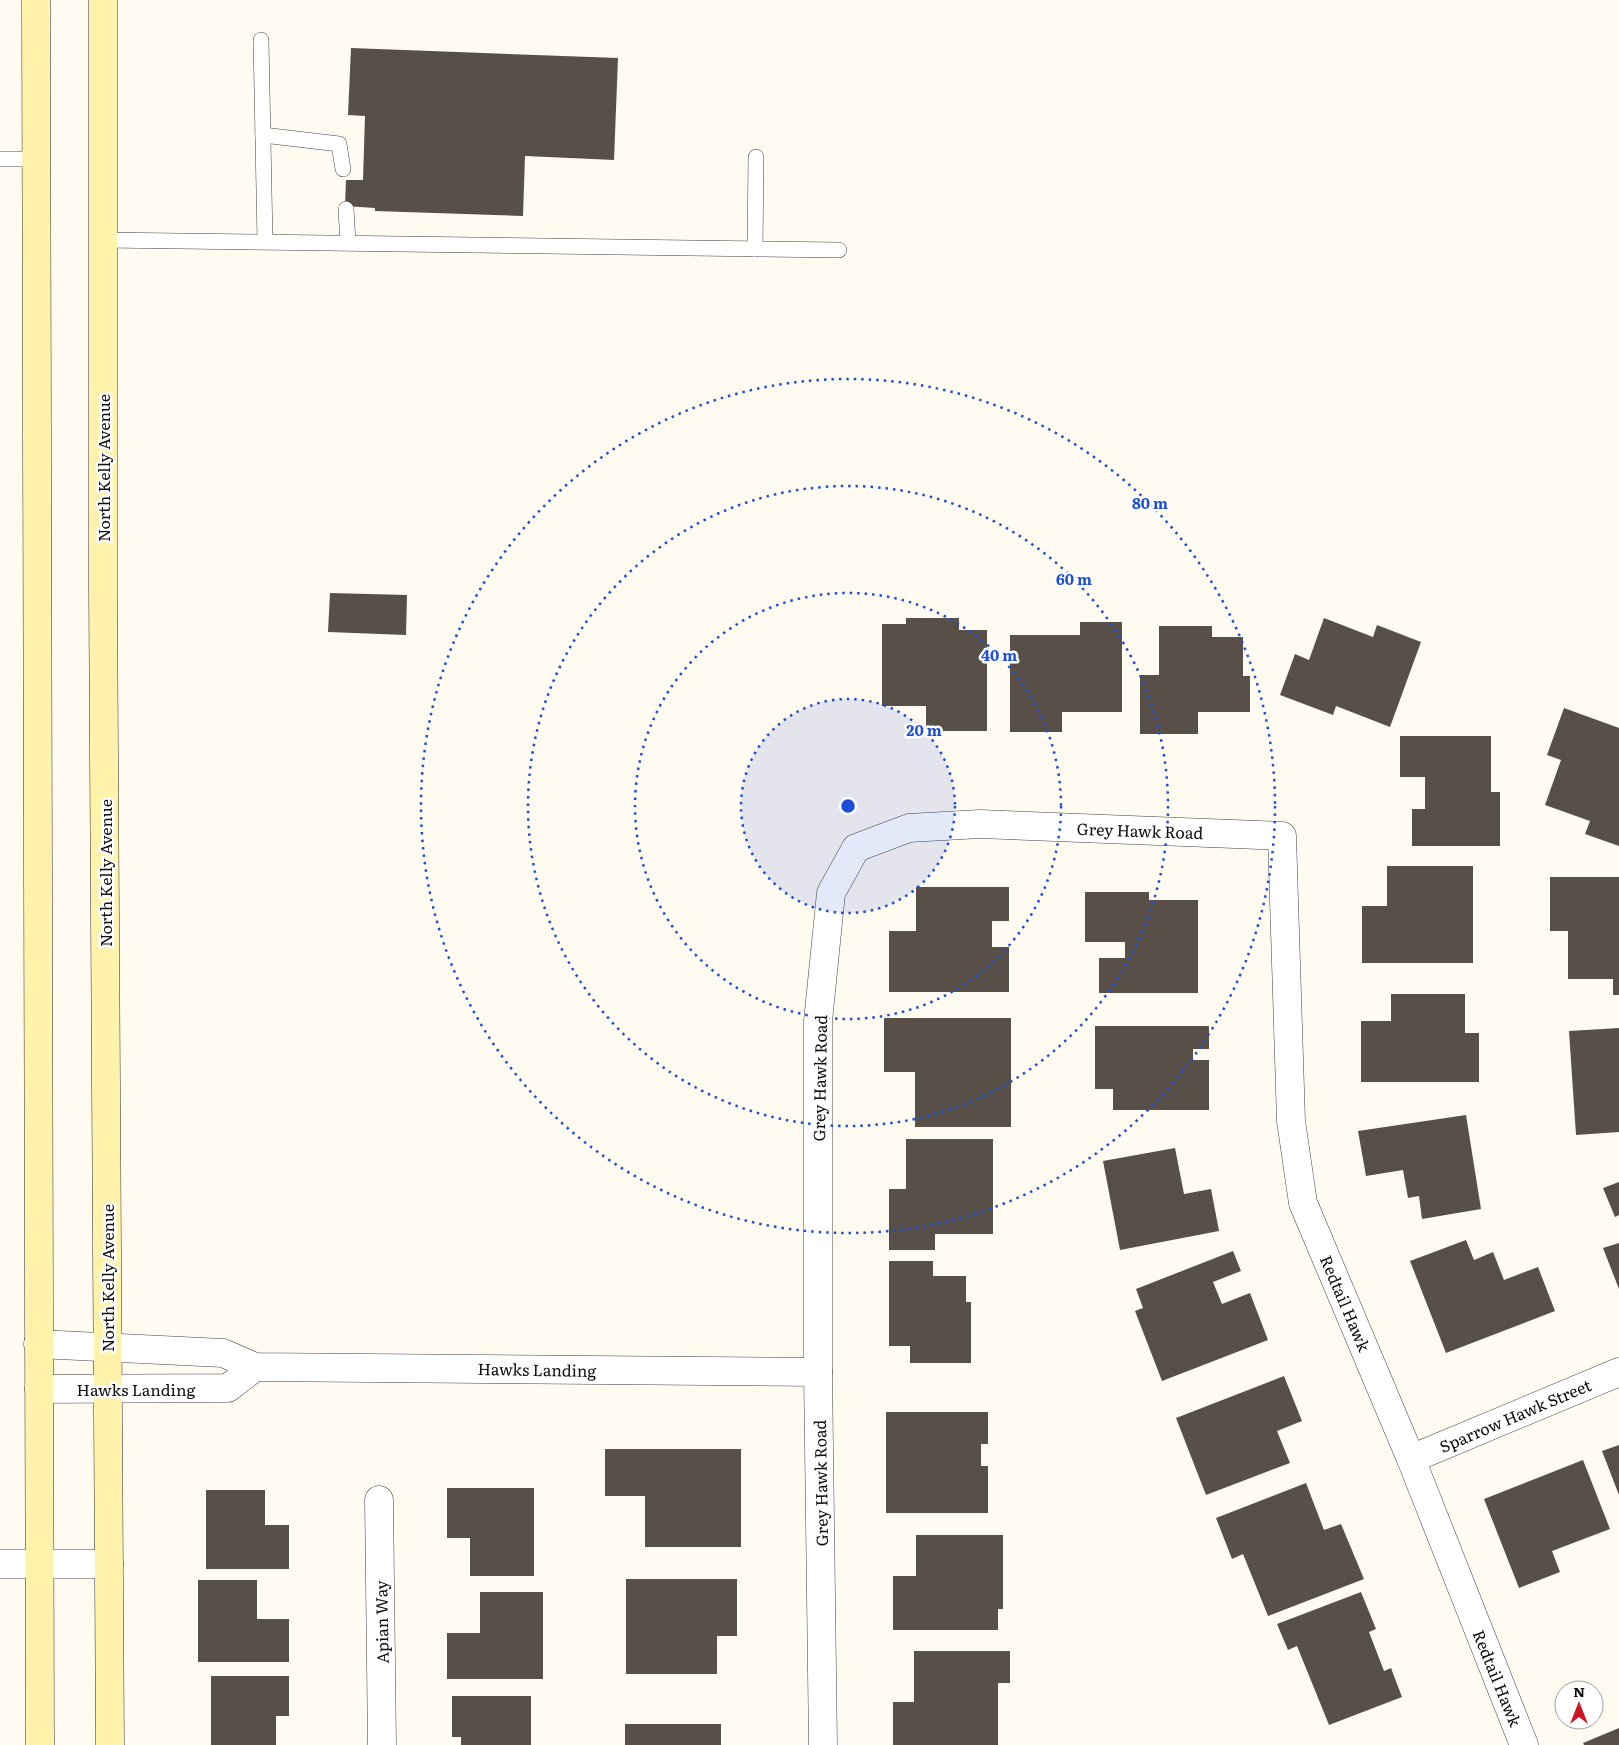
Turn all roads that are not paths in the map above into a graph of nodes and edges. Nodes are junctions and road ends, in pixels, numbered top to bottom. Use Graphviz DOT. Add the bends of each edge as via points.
graph roads {
  1 [pos="36,0"];
  2 [pos="103,0"];
  3 [pos="261,40"];
  4 [pos="263,135"];
  5 [pos="756,157"];
  6 [pos="0,159"];
  7 [pos="35,159"];
  8 [pos="343,169"];
  9 [pos="346,209"];
  10 [pos="103,240"];
  11 [pos="265,241"];
  12 [pos="348,242"];
  13 [pos="755,249"];
  14 [pos="839,250"];
  15 [pos="1282,836"];
  16 [pos="38,1344"];
  17 [pos="107,1346"];
  18 [pos="255,1367"];
  19 [pos="818,1372"];
  20 [pos="1619,1372"];
  21 [pos="39,1389"];
  22 [pos="107,1390"];
  23 [pos="1411,1459"];
  24 [pos="379,1500"];
  25 [pos="39,1563"];
  26 [pos="0,1564"];
  27 [pos="109,1564"];
  28 [pos="40,1745"];
  29 [pos="110,1745"];
  30 [pos="382,1745"];
  31 [pos="824,1745"];
  32 [pos="1524,1745"];
  1 -- 7 [label="street"];
  2 -- 10 [label="street, North Kelly Avenue"];
  3 -- 4 [label="lane"];
  4 -- 8 [label="lane" via="339,144"];
  4 -- 11 [label="lane"];
  5 -- 13 [label="lane"];
  6 -- 7 [label="lane"];
  7 -- 16 [label="street"];
  9 -- 12 [label="lane"];
  10 -- 11 [label="lane"];
  10 -- 17 [label="street, North Kelly Avenue"];
  11 -- 12 [label="lane"];
  12 -- 13 [label="lane"];
  13 -- 14 [label="lane"];
  15 -- 19 [label="street, Grey Hawk Road" via="980,824 909,828 856,848 830,893 818,1021"];
  15 -- 23 [label="street, Redtail Hawk" via="1291,1121 1303,1203"];
  16 -- 17 [label="street, Hawks Landing"];
  16 -- 21 [label="street"];
  17 -- 18 [label="street, Hawks Landing" via="223,1353"];
  17 -- 22 [label="street, North Kelly Avenue"];
  18 -- 19 [label="street, Hawks Landing"];
  18 -- 22 [label="street, Hawks Landing" via="228,1388"];
  19 -- 31 [label="street, Grey Hawk Road"];
  20 -- 23 [label="street, Sparrow Hawk Street"];
  21 -- 22 [label="street, Hawks Landing"];
  21 -- 25 [label="street"];
  22 -- 27 [label="street, North Kelly Avenue"];
  23 -- 32 [label="street, Redtail Hawk"];
  24 -- 30 [label="street, Apian Way"];
  25 -- 26 [label="street"];
  25 -- 27 [label="street"];
  25 -- 28 [label="street"];
  27 -- 29 [label="street, North Kelly Avenue"];
}
